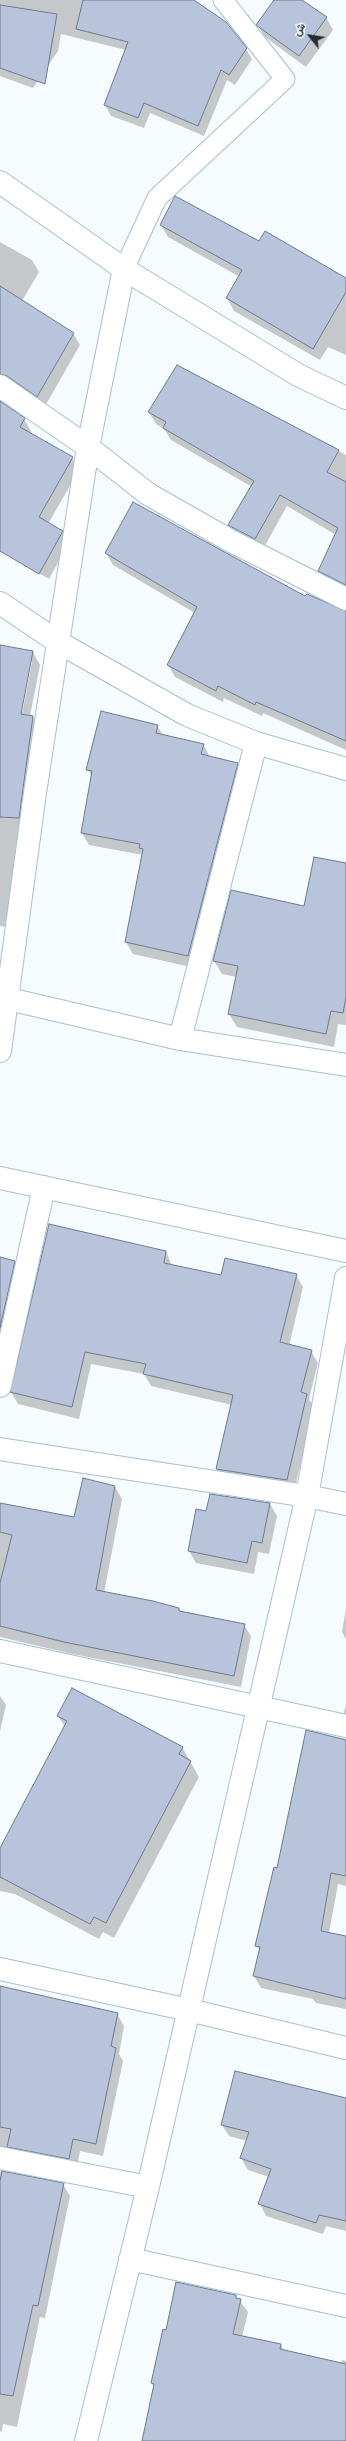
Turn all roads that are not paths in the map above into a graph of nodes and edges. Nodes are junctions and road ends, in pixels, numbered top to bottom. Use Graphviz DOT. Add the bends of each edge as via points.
graph roads {
  1 [pos="223,0"];
  2 [pos="0,182"];
  3 [pos="124,269"];
  4 [pos="0,386"];
  5 [pos="346,398"];
  6 [pos="88,447"];
  7 [pos="346,599"];
  8 [pos="0,603"];
  9 [pos="58,642"];
  10 [pos="256,743"];
  11 [pos="346,769"];
  12 [pos="4,997"];
  13 [pos="180,1039"];
  14 [pos="0,1051"];
  15 [pos="346,1065"];
  16 [pos="0,1178"];
  17 [pos="44,1187"];
  18 [pos="346,1251"];
  19 [pos="346,1278"];
  20 [pos="0,1386"];
  21 [pos="0,1449"];
  22 [pos="307,1496"];
  23 [pos="346,1504"];
  24 [pos="0,1651"];
  25 [pos="258,1706"];
  26 [pos="346,1726"];
  27 [pos="0,1969"];
  28 [pos="189,2010"];
  29 [pos="346,2048"];
  30 [pos="0,2158"];
  31 [pos="148,2187"];
  32 [pos="130,2259"];
  33 [pos="346,2306"];
  34 [pos="86,2441"];
  1 -- 3 [label="lane" via="285,79 157,198"];
  2 -- 3 [label="street"];
  3 -- 5 [label="street" via="298,375"];
  3 -- 6 [label="street"];
  4 -- 6 [label="street"];
  6 -- 7 [label="street" via="148,494 229,540"];
  6 -- 9 [label="street"];
  8 -- 9 [label="street"];
  9 -- 10 [label="street" via="186,715"];
  9 -- 12 [label="street"];
  10 -- 11 [label="street"];
  10 -- 13 [label="street"];
  12 -- 13 [label="street"];
  12 -- 14 [label="street"];
  13 -- 15 [label="street"];
  16 -- 17 [label="street"];
  17 -- 18 [label="street"];
  17 -- 20 [label="street"];
  19 -- 22 [label="street"];
  21 -- 22 [label="street"];
  22 -- 23 [label="street"];
  22 -- 25 [label="street"];
  24 -- 25 [label="street"];
  25 -- 26 [label="street"];
  25 -- 28 [label="street"];
  27 -- 28 [label="street"];
  28 -- 29 [label="street"];
  28 -- 31 [label="street"];
  30 -- 31 [label="street"];
  31 -- 32 [label="street"];
  32 -- 33 [label="street"];
  32 -- 34 [label="street"];
}
